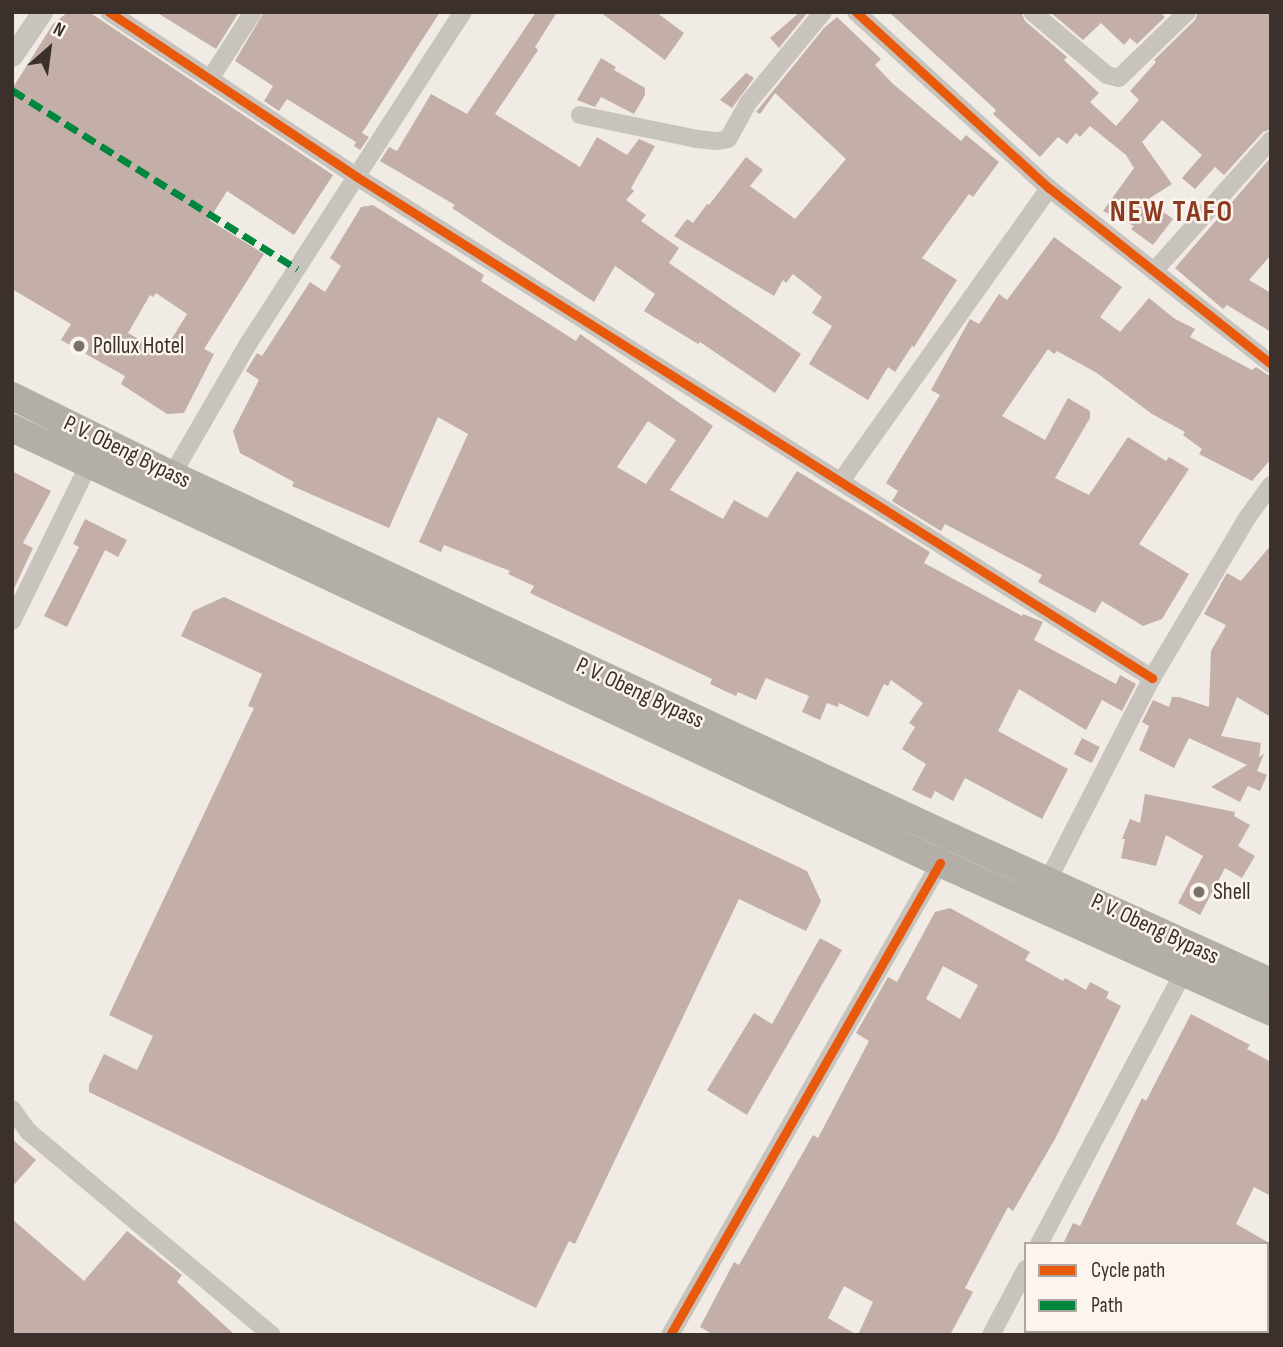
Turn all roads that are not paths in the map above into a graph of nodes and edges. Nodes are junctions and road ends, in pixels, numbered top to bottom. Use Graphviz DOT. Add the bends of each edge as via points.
graph roads {
  1 [pos="42,12"];
  2 [pos="109,12"];
  3 [pos="253,12"];
  4 [pos="463,12"];
  5 [pos="823,12"];
  6 [pos="856,12"];
  7 [pos="1032,12"];
  8 [pos="1187,12"];
  9 [pos="12,56"];
  10 [pos="210,79"];
  11 [pos="580,116"];
  12 [pos="1271,140"];
  13 [pos="357,177"];
  14 [pos="1049,188"];
  15 [pos="1154,271"];
  16 [pos="1271,364"];
  17 [pos="12,396"];
  18 [pos="12,428"];
  19 [pos="89,464"];
  20 [pos="172,475"];
  21 [pos="841,481"];
  22 [pos="1271,485"];
  23 [pos="12,621"];
  24 [pos="1152,678"];
  25 [pos="940,863"];
  26 [pos="1048,880"];
  27 [pos="1189,959"];
  28 [pos="1271,982"];
  29 [pos="1271,1012"];
  30 [pos="12,1109"];
  31 [pos="1041,1242"];
  32 [pos="1024,1273"];
  33 [pos="272,1335"];
  34 [pos="670,1335"];
  35 [pos="991,1335"];
  1 -- 9 [label="street"];
  2 -- 10 [label="street"];
  3 -- 10 [label="street"];
  4 -- 13 [label="street"];
  5 -- 11 [label="street" via="748,103 729,139 697,139"];
  6 -- 14 [label="street"];
  7 -- 8 [label="street" via="1107,75 1119,78"];
  10 -- 13 [label="street"];
  12 -- 15 [label="street"];
  13 -- 20 [label="street" via="248,344"];
  13 -- 21 [label="street"];
  14 -- 15 [label="street"];
  14 -- 21 [label="street"];
  15 -- 16 [label="street"];
  17 -- 20 [label="highway, P. V. Obeng Bypass"];
  18 -- 19 [label="highway, P. V. Obeng Bypass"];
  19 -- 23 [label="street"];
  19 -- 25 [label="highway, P. V. Obeng Bypass"];
  20 -- 26 [label="highway, P. V. Obeng Bypass"];
  21 -- 24 [label="street"];
  22 -- 24 [label="street"];
  24 -- 26 [label="street"];
  25 -- 27 [label="highway, P. V. Obeng Bypass"];
  25 -- 34 [label="street"];
  26 -- 27 [label="highway, P. V. Obeng Bypass"];
  27 -- 28 [label="highway, P. V. Obeng Bypass"];
  27 -- 29 [label="highway, P. V. Obeng Bypass"];
  27 -- 31 [label="street"];
  30 -- 33 [label="street" via="29,1132"];
  32 -- 35 [label="street"];
}
